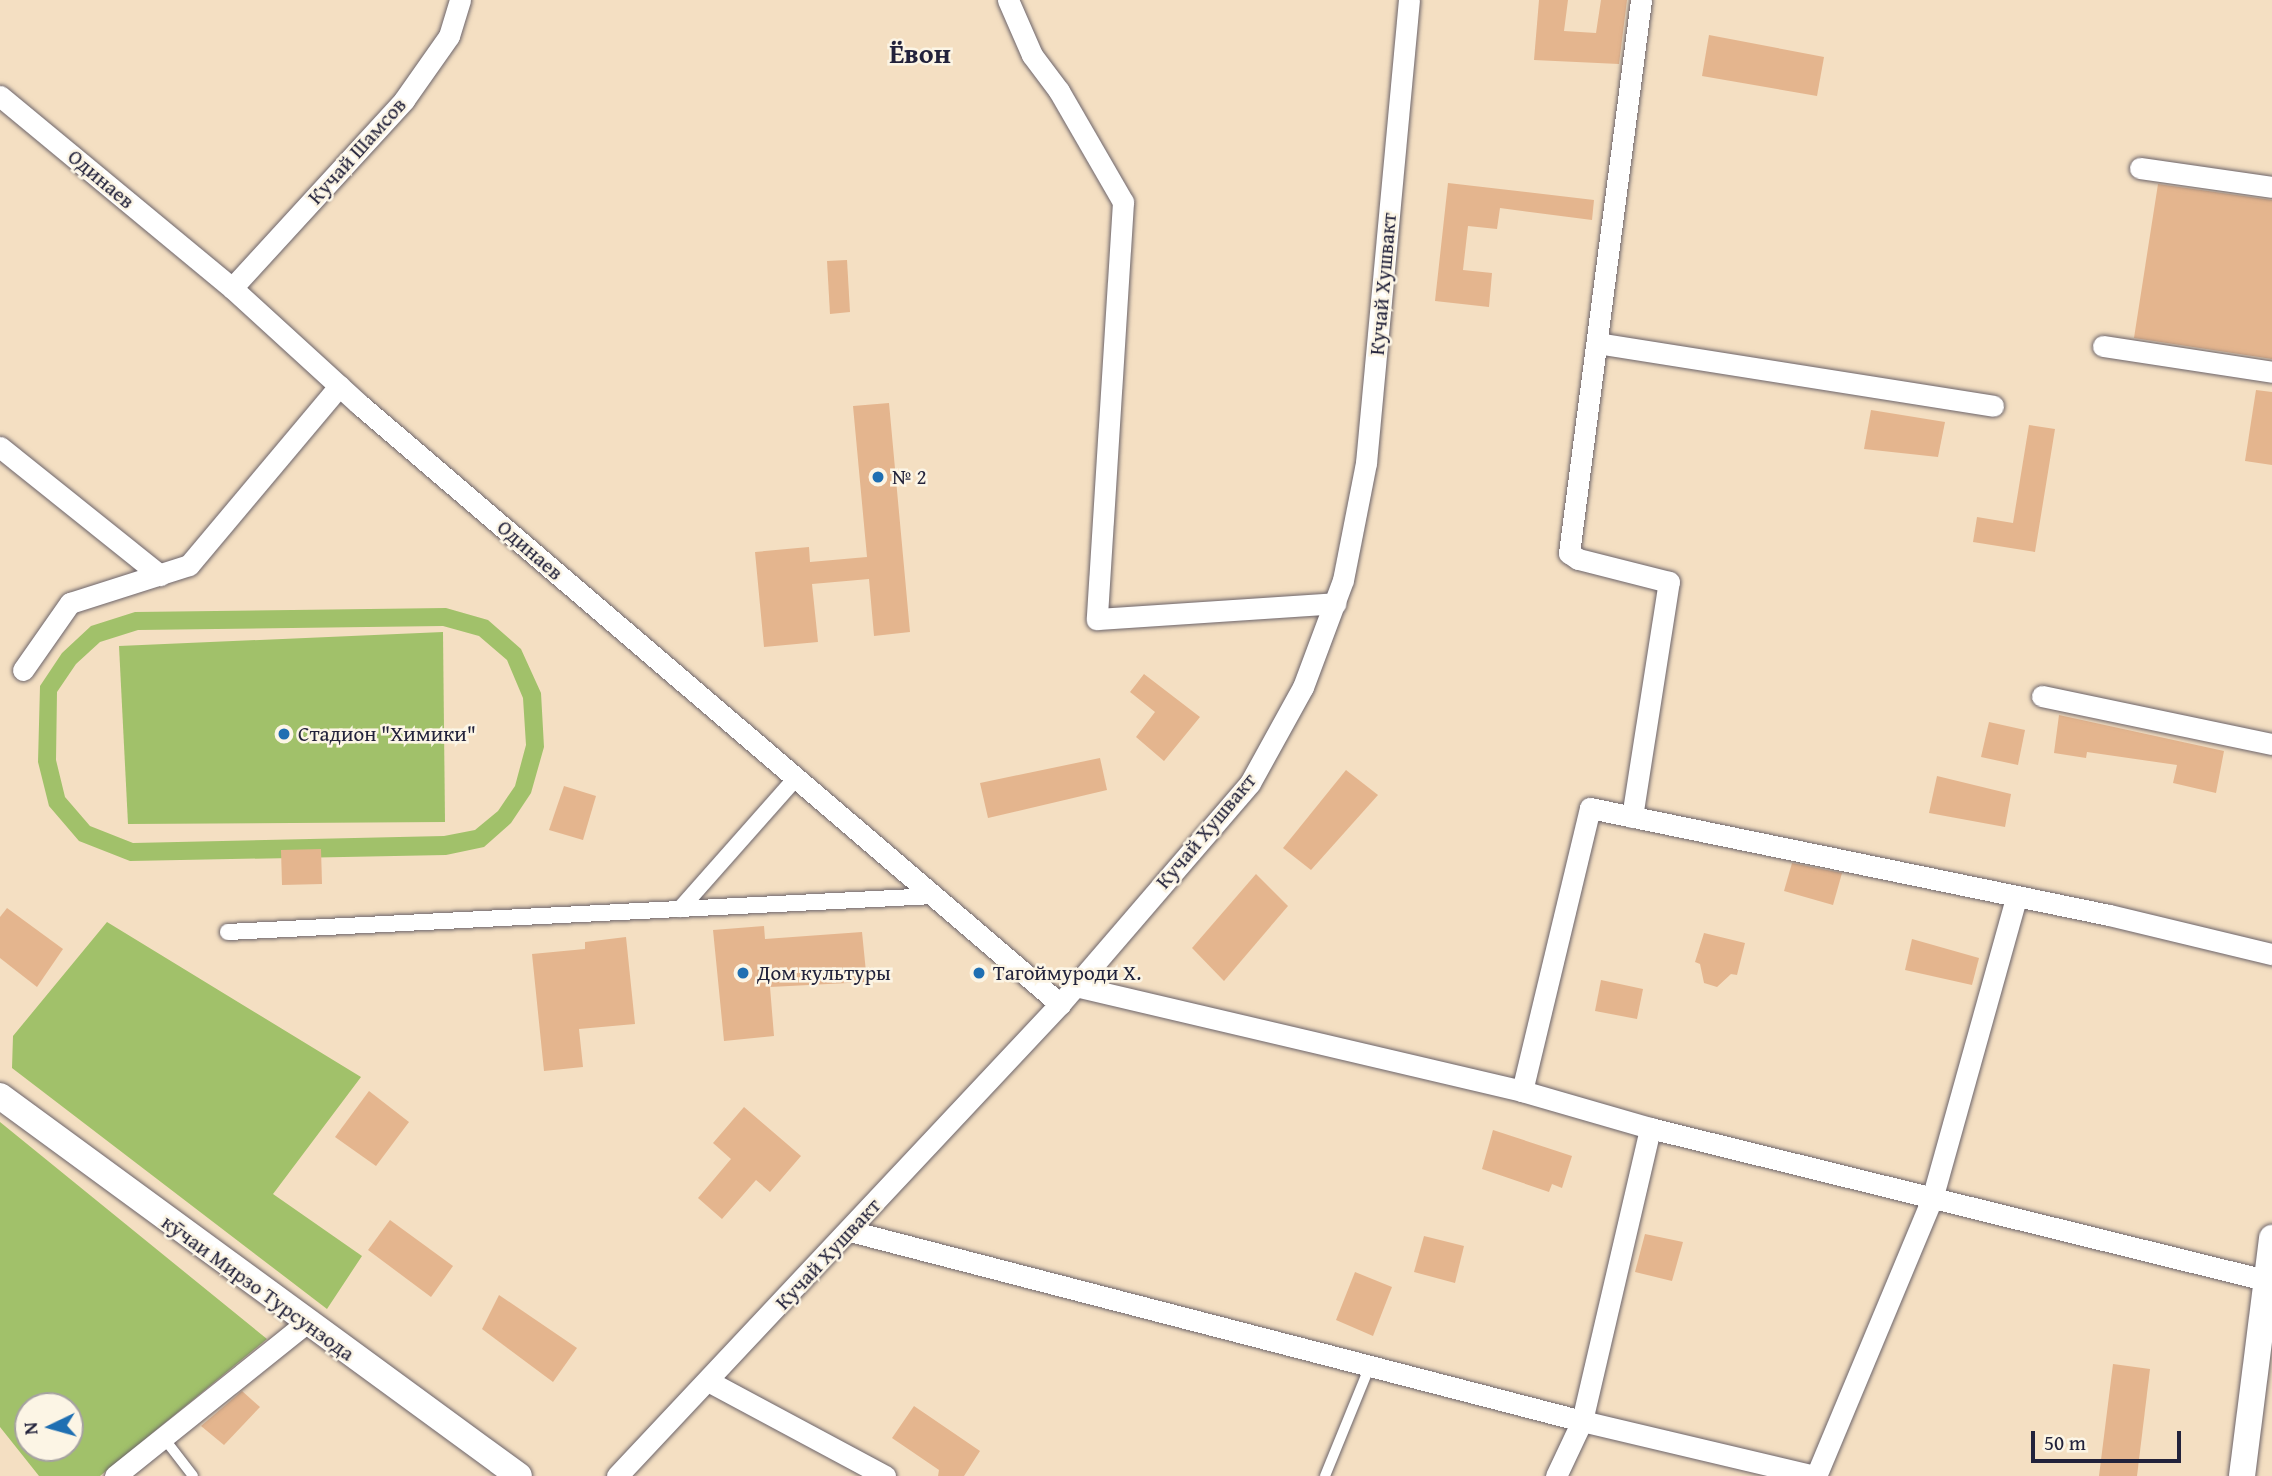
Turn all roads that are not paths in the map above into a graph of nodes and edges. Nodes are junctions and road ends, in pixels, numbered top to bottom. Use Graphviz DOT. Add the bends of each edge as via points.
graph roads {
  1 [pos="460,0"];
  2 [pos="1008,0"];
  3 [pos="1409,0"];
  4 [pos="1641,0"];
  5 [pos="0,96"];
  6 [pos="2140,168"];
  7 [pos="2272,187"];
  8 [pos="232,288"];
  9 [pos="1597,343"];
  10 [pos="2103,346"];
  11 [pos="2272,372"];
  12 [pos="339,386"];
  13 [pos="1993,406"];
  14 [pos="0,447"];
  15 [pos="160,575"];
  16 [pos="1335,603"];
  17 [pos="23,670"];
  18 [pos="2042,696"];
  19 [pos="2272,744"];
  20 [pos="796,778"];
  21 [pos="1632,817"];
  22 [pos="933,895"];
  23 [pos="2016,899"];
  24 [pos="680,909"];
  25 [pos="228,932"];
  26 [pos="2272,954"];
  27 [pos="1075,986"];
  28 [pos="1060,1004"];
  29 [pos="1522,1091"];
  30 [pos="0,1096"];
  31 [pos="1650,1128"];
  32 [pos="1933,1199"];
  33 [pos="850,1231"];
  34 [pos="2272,1238"];
  35 [pos="2265,1279"];
  36 [pos="305,1324"];
  37 [pos="1370,1366"];
  38 [pos="708,1381"];
  39 [pos="1582,1421"];
  40 [pos="163,1437"];
  41 [pos="115,1476"];
  42 [pos="193,1476"];
  43 [pos="519,1476"];
  44 [pos="617,1476"];
  45 [pos="886,1476"];
  46 [pos="1325,1476"];
  47 [pos="1556,1476"];
  48 [pos="1816,1476"];
  49 [pos="2242,1476"];
  1 -- 8 [label="street, Кучай Шамсов" via="449,36 404,100"];
  2 -- 16 [label="street" via="1032,55 1059,91 1123,202 1097,619"];
  3 -- 16 [label="street, Кучай Хушвакт" via="1366,463"];
  4 -- 9 [label="street"];
  5 -- 8 [label="street, Одинаев"];
  6 -- 7 [label="street"];
  8 -- 12 [label="street, Одинаев"];
  9 -- 13 [label="street"];
  9 -- 21 [label="street" via="1569,553 1669,582 1670,593"];
  10 -- 11 [label="street"];
  12 -- 15 [label="street" via="189,565"];
  12 -- 20 [label="street, Одинаев"];
  14 -- 15 [label="street"];
  15 -- 17 [label="street" via="71,603"];
  16 -- 27 [label="street, Кучай Хушвакт" via="1303,688 1250,783"];
  18 -- 19 [label="street"];
  20 -- 22 [label="street, Одинаев"];
  20 -- 24 [label="street"];
  21 -- 23 [label="street"];
  21 -- 29 [label="street" via="1590,808"];
  22 -- 24 [label="street"];
  22 -- 28 [label="street, Одинаев"];
  23 -- 26 [label="street" via="2109,915"];
  23 -- 32 [label="street"];
  24 -- 25 [label="street"];
  27 -- 28 [label="street, Кучай Хушвакт"];
  27 -- 29 [label="street"];
  28 -- 33 [label="street, Кучай Хушвакт"];
  29 -- 31 [label="street"];
  30 -- 36 [label="street, кӯчаи Мирзо Турсунзода"];
  31 -- 32 [label="street"];
  31 -- 39 [label="street"];
  32 -- 35 [label="street"];
  32 -- 48 [label="street"];
  33 -- 37 [label="street"];
  33 -- 38 [label="street, Кучай Хушвакт"];
  34 -- 35 [label="street"];
  35 -- 49 [label="street"];
  36 -- 40 [label="street"];
  36 -- 43 [label="street, кӯчаи Мирзо Турсунзода"];
  37 -- 39 [label="street"];
  37 -- 46 [label="lane"];
  38 -- 44 [label="street, Кучай Хушвакт"];
  38 -- 45 [label="street"];
  39 -- 47 [label="street"];
  39 -- 48 [label="street"];
  40 -- 41 [label="street"];
  40 -- 42 [label="lane"];
}
